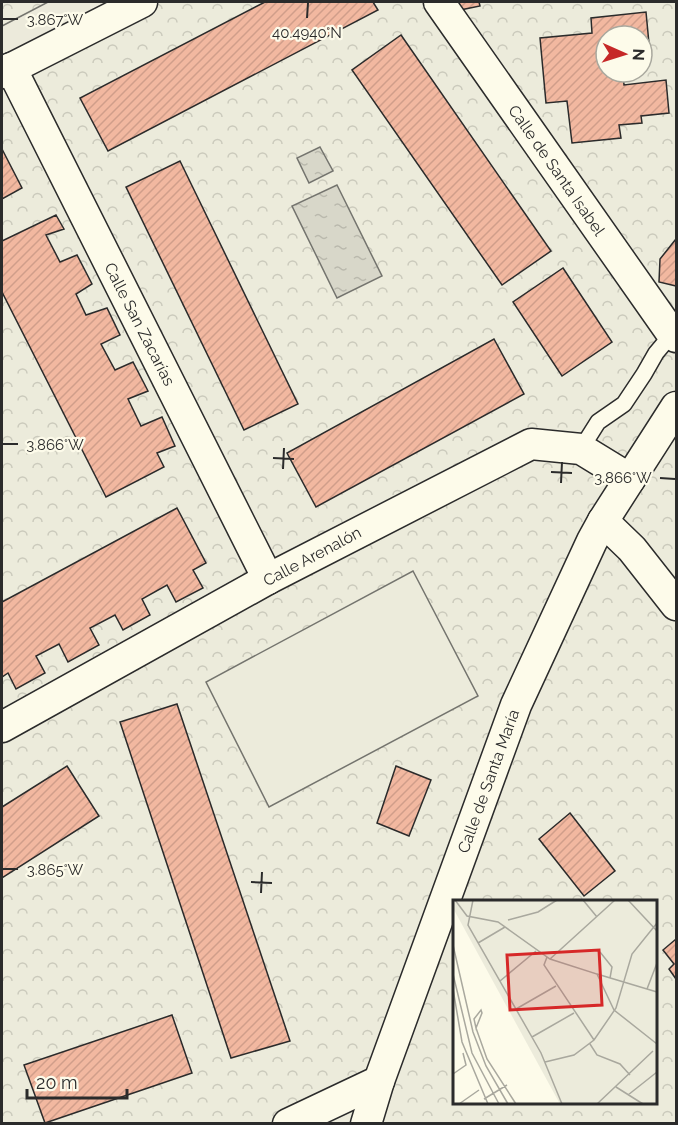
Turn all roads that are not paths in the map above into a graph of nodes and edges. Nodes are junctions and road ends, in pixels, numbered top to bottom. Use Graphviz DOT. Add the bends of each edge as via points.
graph roads {
  1 [pos="142,2"];
  2 [pos="439,2"];
  3 [pos="6,71"];
  4 [pos="674,335"];
  5 [pos="676,407"];
  6 [pos="581,449"];
  7 [pos="630,479"];
  8 [pos="603,521"];
  9 [pos="268,579"];
  10 [pos="676,605"];
  11 [pos="2,727"];
  12 [pos="379,1081"];
  13 [pos="288,1124"];
  14 [pos="366,1124"];
  1 -- 3 [label="street"];
  2 -- 4 [label="street, Calle de Santa Isabel"];
  3 -- 9 [label="street, Calle San Zacarías"];
  4 -- 6 [label="lane" via="656,352 624,404 598,422"];
  5 -- 7 [label="street, Calle de Santa María"];
  6 -- 7 [label="street, Calle Arenalón"];
  6 -- 9 [label="street, Calle Arenalón" via="531,444"];
  7 -- 8 [label="street, Calle de Santa María"];
  8 -- 10 [label="street" via="632,549"];
  8 -- 12 [label="street, Calle de Santa María" via="516,705"];
  9 -- 11 [label="street, Calle Arenalón"];
  12 -- 13 [label="street"];
  12 -- 14 [label="street, Calle de Santa María"];
}
